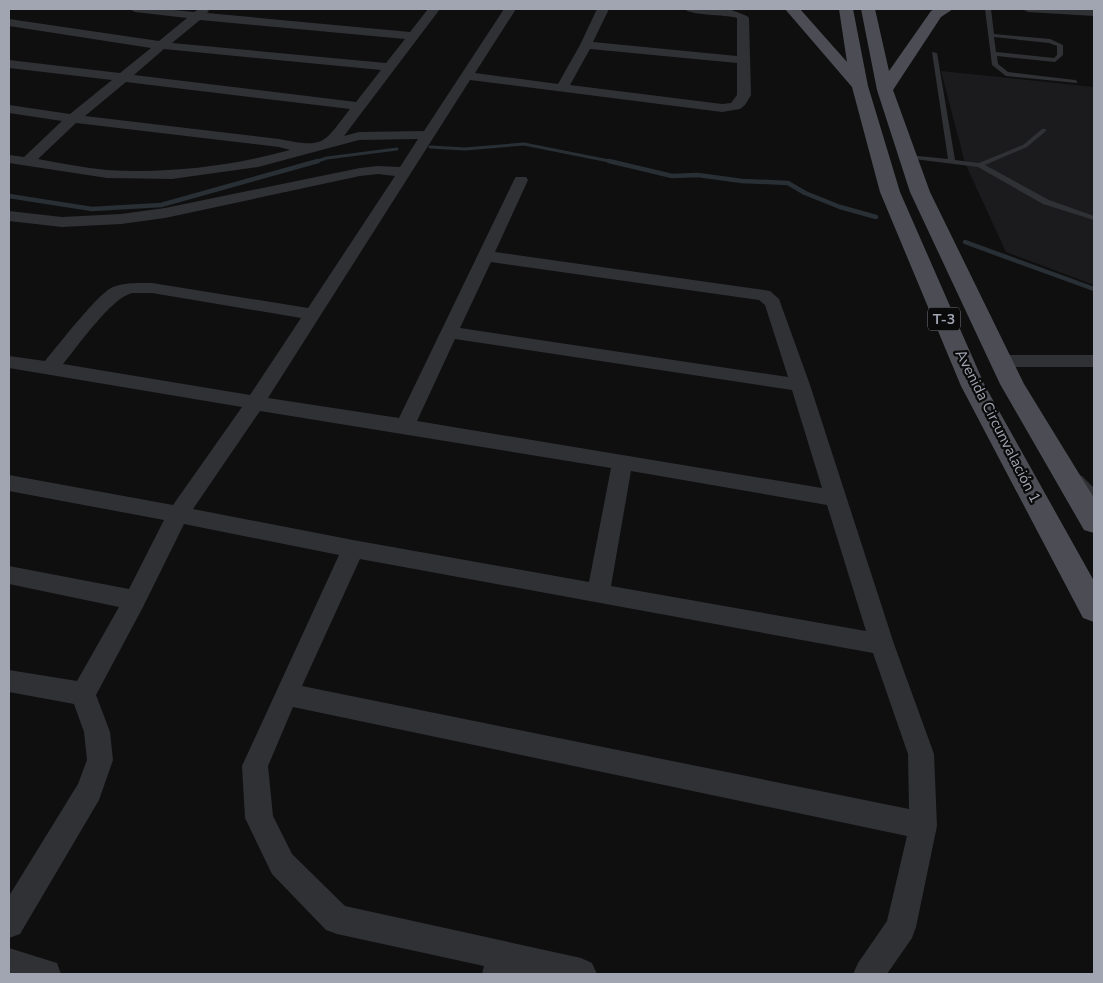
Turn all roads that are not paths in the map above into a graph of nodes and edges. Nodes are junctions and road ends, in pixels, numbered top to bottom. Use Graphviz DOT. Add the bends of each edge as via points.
graph roads {
  1 [pos="135,9"];
  2 [pos="434,9"];
  3 [pos="510,9"];
  4 [pos="602,9"];
  5 [pos="690,9"];
  6 [pos="792,9"];
  7 [pos="846,9"];
  8 [pos="868,9"];
  9 [pos="988,9"];
  10 [pos="1028,9"];
  11 [pos="938,10"];
  12 [pos="1062,10"];
  13 [pos="201,13"];
  14 [pos="1094,13"];
  15 [pos="9,22"];
  16 [pos="992,35"];
  17 [pos="413,36"];
  18 [pos="162,45"];
  19 [pos="586,45"];
  20 [pos="934,53"];
  21 [pos="994,54"];
  22 [pos="744,60"];
  23 [pos="9,64"];
  24 [pos="389,67"];
  25 [pos="466,76"];
  26 [pos="122,79"];
  27 [pos="1075,82"];
  28 [pos="860,86"];
  29 [pos="561,89"];
  30 [pos="885,90"];
  31 [pos="359,106"];
  32 [pos="9,109"];
  33 [pos="73,119"];
  34 [pos="1044,130"];
  35 [pos="429,135"];
  36 [pos="331,143"];
  37 [pos="310,149"];
  38 [pos="908,156"];
  39 [pos="9,159"];
  40 [pos="27,162"];
  41 [pos="952,162"];
  42 [pos="980,165"];
  43 [pos="405,172"];
  44 [pos="521,180"];
  45 [pos="9,216"];
  46 [pos="1094,218"];
  47 [pos="484,256"];
  48 [pos="312,314"];
  49 [pos="450,332"];
  50 [pos="1001,361"];
  51 [pos="1094,361"];
  52 [pos="9,362"];
  53 [pos="49,368"];
  54 [pos="800,385"];
  55 [pos="255,403"];
  56 [pos="405,426"];
  57 [pos="1053,453"];
  58 [pos="622,462"];
  59 [pos="9,483"];
  60 [pos="1094,494"];
  61 [pos="836,498"];
  62 [pos="178,514"];
  63 [pos="1094,522"];
  64 [pos="354,549"];
  65 [pos="9,575"];
  66 [pos="598,593"];
  67 [pos="134,600"];
  68 [pos="1094,609"];
  69 [pos="882,644"];
  70 [pos="9,681"];
  71 [pos="83,694"];
  72 [pos="286,694"];
  73 [pos="924,826"];
  74 [pos="9,924"];
  75 [pos="9,963"];
  76 [pos="500,965"];
  77 [pos="46,974"];
  78 [pos="581,974"];
  79 [pos="869,974"];
  1 -- 13 [label="street"];
  2 -- 17 [label="street"];
  3 -- 25 [label="street"];
  4 -- 19 [label="street"];
  5 -- 22 [label="street" via="741,16"];
  6 -- 28 [label="main road"];
  7 -- 28 [label="main road, Avenida Circunvalación 1 / T-3"];
  8 -- 30 [label="main road, Avenida Circunvalación 1 / T-3"];
  9 -- 16 [label="lane"];
  10 -- 12 [label="street"];
  11 -- 30 [label="main road"];
  12 -- 14 [label="street"];
  13 -- 17 [label="street"];
  13 -- 18 [label="street"];
  15 -- 18 [label="street" via="61,33"];
  16 -- 21 [label="lane"];
  16 -- 21 [label="lane" via="1050,41 1060,45 1060,55 1055,60"];
  17 -- 24 [label="street"];
  18 -- 24 [label="street"];
  18 -- 26 [label="street"];
  19 -- 22 [label="street"];
  19 -- 29 [label="street"];
  20 -- 41 [label="lane"];
  21 -- 27 [label="lane" via="996,65 1006,74"];
  22 -- 29 [label="street" via="744,95 736,107"];
  23 -- 26 [label="street"];
  24 -- 31 [label="street"];
  25 -- 29 [label="street"];
  25 -- 35 [label="street"];
  26 -- 31 [label="street"];
  26 -- 33 [label="street"];
  28 -- 68 [label="main road, Avenida Circunvalación 1 / T-3" via="890,192 973,386"];
  30 -- 38 [label="main road, Avenida Circunvalación 1 / T-3"];
  31 -- 36 [label="street"];
  32 -- 33 [label="street"];
  33 -- 37 [label="street"];
  33 -- 40 [label="street"];
  34 -- 42 [label="lane" via="1025,146"];
  35 -- 36 [label="street" via="359,136"];
  35 -- 43 [label="street"];
  36 -- 37 [label="street"];
  37 -- 40 [label="street" via="258,163 172,175 107,174"];
  38 -- 41 [label="lane"];
  38 -- 50 [label="main road, Avenida Circunvalación 1 / T-3" via="920,192"];
  39 -- 40 [label="street"];
  41 -- 42 [label="lane"];
  42 -- 46 [label="lane" via="1046,202"];
  43 -- 45 [label="street" via="360,172 165,213 121,219 62,222"];
  43 -- 48 [label="street"];
  44 -- 47 [label="street"];
  47 -- 49 [label="street"];
  47 -- 54 [label="street" via="764,295 773,303"];
  48 -- 53 [label="street" via="152,288 132,288 118,291 106,301"];
  48 -- 55 [label="street"];
  49 -- 54 [label="street"];
  49 -- 56 [label="street"];
  50 -- 51 [label="street"];
  50 -- 57 [label="main road, Avenida Circunvalación 1 / T-3"];
  52 -- 53 [label="street"];
  53 -- 55 [label="street"];
  54 -- 61 [label="street"];
  55 -- 56 [label="street"];
  55 -- 62 [label="street"];
  56 -- 58 [label="street"];
  57 -- 60 [label="lane"];
  57 -- 63 [label="main road, Avenida Circunvalación 1 / T-3"];
  58 -- 61 [label="street"];
  58 -- 66 [label="street"];
  59 -- 62 [label="street"];
  61 -- 69 [label="street"];
  62 -- 64 [label="street"];
  62 -- 67 [label="street"];
  64 -- 66 [label="street"];
  64 -- 72 [label="street"];
  65 -- 67 [label="street"];
  66 -- 69 [label="street"];
  67 -- 71 [label="street"];
  69 -- 73 [label="street" via="921,754"];
  70 -- 71 [label="street"];
  71 -- 74 [label="street" via="96,732 100,760 89,791"];
  72 -- 73 [label="street"];
  72 -- 76 [label="street" via="255,766 259,818 282,864 338,919"];
  73 -- 79 [label="street" via="900,927"];
  75 -- 77 [label="street"];
  76 -- 78 [label="street"];
}
